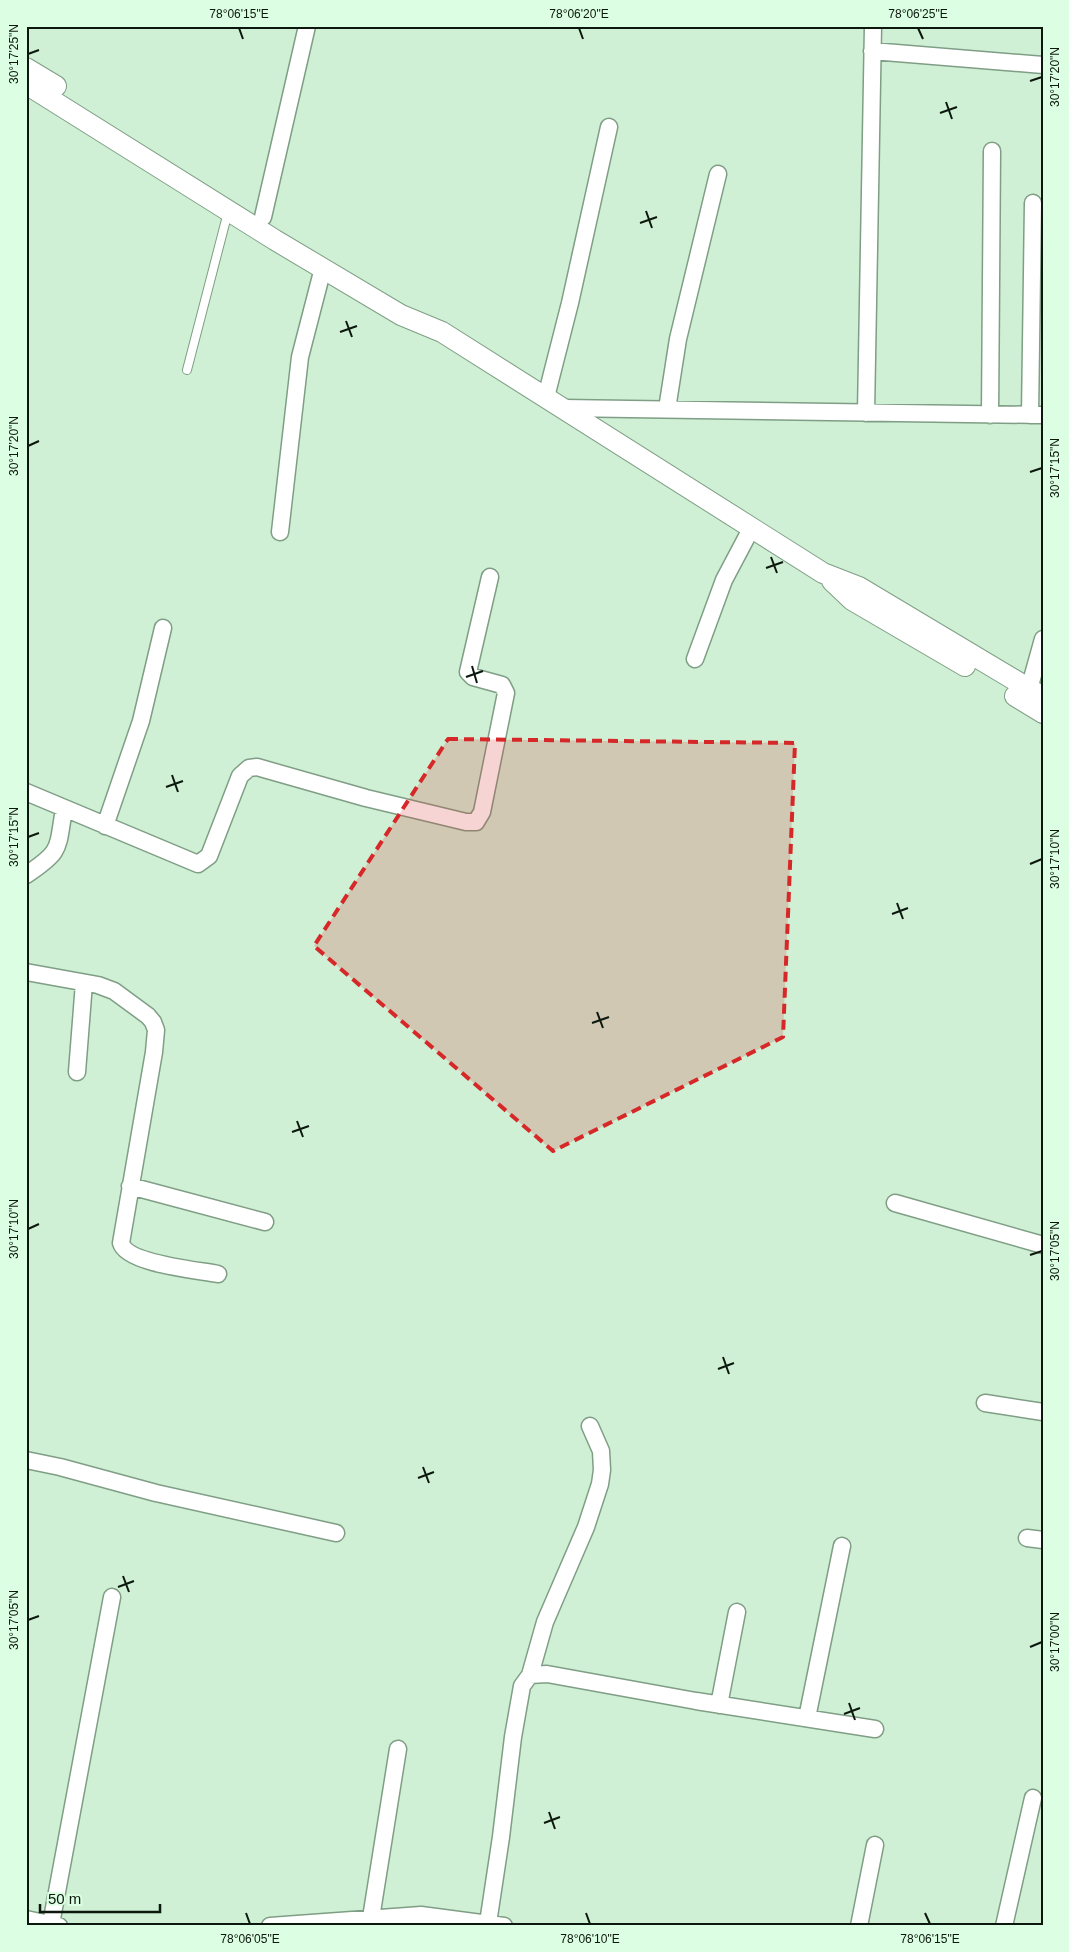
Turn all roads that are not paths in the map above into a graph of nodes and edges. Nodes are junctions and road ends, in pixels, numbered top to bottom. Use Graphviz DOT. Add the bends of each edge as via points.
graph roads {
  1 [pos="308,26"];
  2 [pos="873,26"];
  3 [pos="872,51"];
  4 [pos="1043,65"];
  5 [pos="26,68"];
  6 [pos="26,84"];
  7 [pos="609,127"];
  8 [pos="992,151"];
  9 [pos="718,174"];
  10 [pos="1033,203"];
  11 [pos="228,210"];
  12 [pos="263,216"];
  13 [pos="323,268"];
  14 [pos="442,332"];
  15 [pos="187,370"];
  16 [pos="546,396"];
  17 [pos="563,408"];
  18 [pos="667,410"];
  19 [pos="866,413"];
  20 [pos="990,415"];
  21 [pos="1036,415"];
  22 [pos="752,527"];
  23 [pos="280,532"];
  24 [pos="490,577"];
  25 [pos="163,628"];
  26 [pos="1043,639"];
  27 [pos="695,659"];
  28 [pos="1033,696"];
  29 [pos="1043,712"];
  30 [pos="26,792"];
  31 [pos="64,809"];
  32 [pos="105,826"];
  33 [pos="26,875"];
  34 [pos="26,972"];
  35 [pos="84,983"];
  36 [pos="77,1072"];
  37 [pos="130,1186"];
  38 [pos="895,1203"];
  39 [pos="265,1222"];
  40 [pos="1043,1244"];
  41 [pos="218,1274"];
  42 [pos="986,1403"];
  43 [pos="1043,1412"];
  44 [pos="590,1426"];
  45 [pos="26,1460"];
  46 [pos="336,1533"];
  47 [pos="842,1546"];
  48 [pos="112,1598"];
  49 [pos="738,1612"];
  50 [pos="530,1675"];
  51 [pos="718,1705"];
  52 [pos="807,1718"];
  53 [pos="875,1729"];
  54 [pos="398,1749"];
  55 [pos="1033,1798"];
  56 [pos="875,1845"];
  57 [pos="371,1918"];
  58 [pos="26,1919"];
  59 [pos="314,1924"];
  60 [pos="55,1925"];
  61 [pos="498,1925"];
  62 [pos="270,1926"];
  63 [pos="859,1926"];
  64 [pos="1004,1926"];
  1 -- 12 [label="street"];
  2 -- 3 [label="street"];
  3 -- 4 [label="street"];
  3 -- 19 [label="street"];
  5 -- 12 [label="street"];
  6 -- 11 [label="street"];
  7 -- 16 [label="street"];
  8 -- 20 [label="street"];
  9 -- 18 [label="street" via="678,339"];
  10 -- 21 [label="street"];
  11 -- 13 [label="street"];
  11 -- 15 [label="lane"];
  12 -- 14 [label="street" via="408,303"];
  13 -- 14 [label="street" via="401,315"];
  13 -- 23 [label="street" via="300,357"];
  14 -- 16 [label="street"];
  16 -- 17 [label="street"];
  17 -- 18 [label="street"];
  17 -- 22 [label="street"];
  18 -- 19 [label="street"];
  19 -- 20 [label="street"];
  20 -- 21 [label="street"];
  22 -- 27 [label="street" via="724,580"];
  22 -- 28 [label="street" via="823,572 859,587"];
  24 -- 32 [label="street" via="468,672 473,677 502,685 506,693 482,812 476,822 366,798 257,767 240,776 209,856 198,864"];
  25 -- 32 [label="street" via="141,721"];
  26 -- 28 [label="street"];
  28 -- 29 [label="street"];
  30 -- 31 [label="street"];
  31 -- 32 [label="street"];
  31 -- 33 [label="street" via="54,854"];
  34 -- 35 [label="street"];
  35 -- 36 [label="street"];
  35 -- 37 [label="street" via="114,991 148,1016 155,1026 154,1052"];
  37 -- 39 [label="street"];
  37 -- 41 [label="street" via="121,1239 124,1250 147,1260"];
  38 -- 40 [label="street"];
  42 -- 43 [label="street"];
  44 -- 50 [label="street" via="601,1451 600,1484 586,1528 545,1622"];
  45 -- 46 [label="street"];
  47 -- 52 [label="street"];
  48 -- 60 [label="street"];
  49 -- 51 [label="street"];
  50 -- 51 [label="street" via="547,1674"];
  50 -- 61 [label="street" via="522,1686 513,1737"];
  51 -- 52 [label="street"];
  52 -- 53 [label="street"];
  54 -- 57 [label="street"];
  55 -- 64 [label="street"];
  56 -- 63 [label="street"];
  57 -- 59 [label="street"];
  57 -- 61 [label="street" via="421,1916"];
  58 -- 60 [label="street"];
  59 -- 62 [label="street"];
}
